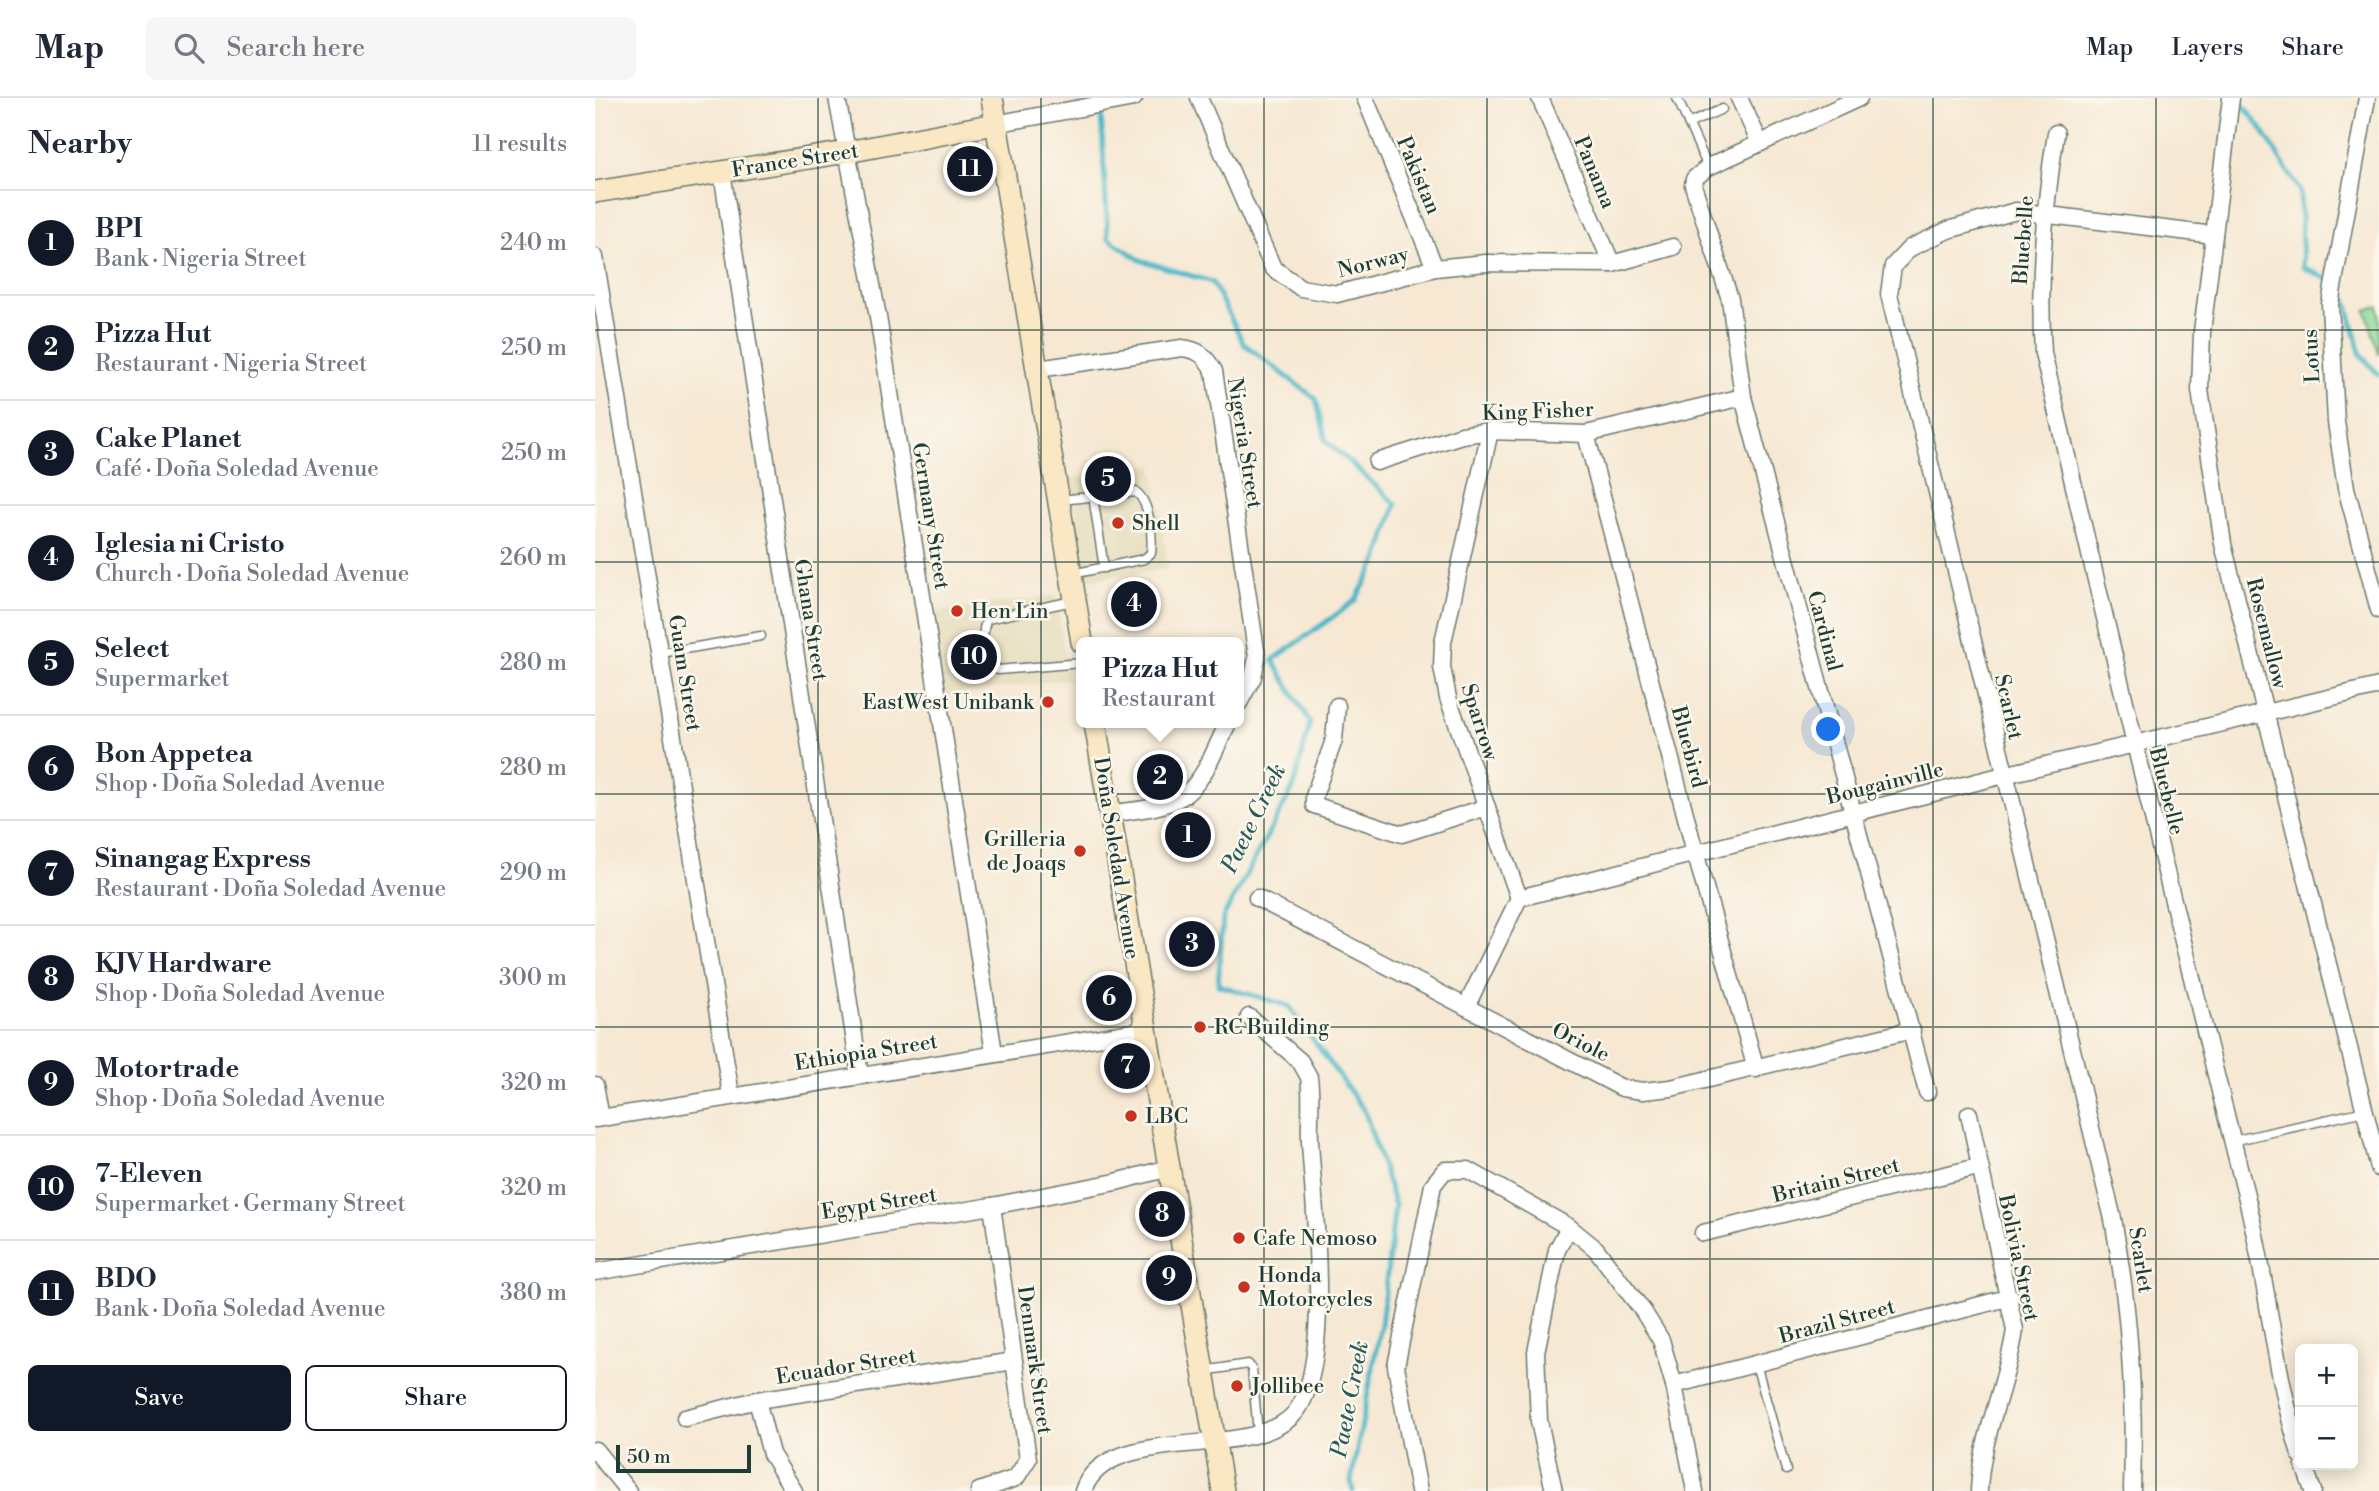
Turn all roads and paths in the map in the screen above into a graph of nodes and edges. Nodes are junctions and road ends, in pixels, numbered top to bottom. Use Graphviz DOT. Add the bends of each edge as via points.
graph roads {
  1 [pos="837,98"];
  2 [pos="992,98"];
  3 [pos="1134,98"];
  4 [pos="1199,98"];
  5 [pos="1365,98"];
  6 [pos="1540,98"];
  7 [pos="1677,98"];
  8 [pos="1739,98"];
  9 [pos="1859,98"];
  10 [pos="2231,98"];
  11 [pos="2367,98"];
  12 [pos="1722,109"];
  13 [pos="995,124"];
  14 [pos="1688,124"];
  15 [pos="2056,133"];
  16 [pos="1760,143"];
  17 [pos="847,152"];
  18 [pos="1708,167"];
  19 [pos="722,172"];
  20 [pos="595,192"];
  21 [pos="2043,213"];
  22 [pos="2214,235"];
  23 [pos="1673,247"];
  24 [pos="595,257"];
  25 [pos="1612,264"];
  26 [pos="1435,268"];
  27 [pos="1038,369"];
  28 [pos="1743,397"];
  29 [pos="1490,431"];
  30 [pos="1586,434"];
  31 [pos="1377,462"];
  32 [pos="1093,496"];
  33 [pos="1060,500"];
  34 [pos="1104,568"];
  35 [pos="1072,574"];
  36 [pos="1076,601"];
  37 [pos="2379,610"];
  38 [pos="761,636"];
  39 [pos="1081,637"];
  40 [pos="661,653"];
  41 [pos="1076,663"];
  42 [pos="2379,686"];
  43 [pos="1244,694"];
  44 [pos="1337,706"];
  45 [pos="2265,712"];
  46 [pos="1096,728"];
  47 [pos="1226,728"];
  48 [pos="2134,744"];
  49 [pos="2004,775"];
  50 [pos="1487,807"];
  51 [pos="1852,813"];
  52 [pos="1110,814"];
  53 [pos="1695,852"];
  54 [pos="1257,898"];
  55 [pos="1518,898"];
  56 [pos="1466,1007"];
  57 [pos="1249,1017"];
  58 [pos="1145,1030"];
  59 [pos="1912,1030"];
  60 [pos="994,1053"];
  61 [pos="1756,1069"];
  62 [pos="860,1075"];
  63 [pos="595,1085"];
  64 [pos="1927,1092"];
  65 [pos="731,1095"];
  66 [pos="2365,1111"];
  67 [pos="1969,1114"];
  68 [pos="598,1118"];
  69 [pos="2232,1141"];
  70 [pos="1978,1167"];
  71 [pos="1169,1168"];
  72 [pos="2379,1168"];
  73 [pos="992,1206"];
  74 [pos="1569,1227"];
  75 [pos="1703,1233"];
  76 [pos="595,1272"];
  77 [pos="2011,1297"];
  78 [pos="1014,1361"];
  79 [pos="1756,1364"];
  80 [pos="1203,1370"];
  81 [pos="1675,1385"];
  82 [pos="757,1401"];
  83 [pos="685,1418"];
  84 [pos="1258,1433"];
  85 [pos="2295,1438"];
  86 [pos="1215,1441"];
  87 [pos="595,1450"];
  88 [pos="1786,1470"];
  89 [pos="2306,1470"];
  90 [pos="628,1491"];
  91 [pos="794,1491"];
  92 [pos="979,1491"];
  93 [pos="1083,1491"];
  94 [pos="1223,1491"];
  95 [pos="1419,1491"];
  96 [pos="1554,1491"];
  97 [pos="1695,1491"];
  98 [pos="1979,1491"];
  99 [pos="2132,1491"];
  100 [pos="2313,1491"];
  1 -- 17 [label="street, Germany Street"];
  2 -- 13 [label="main road"];
  3 -- 13 [label="street"];
  4 -- 26 [label="street, Norway" via="1255,231 1273,268 1287,280 1300,288 1337,294"];
  5 -- 26 [label="street, Pakistan"];
  6 -- 25 [label="street, Panama"];
  7 -- 14 [label="lane"];
  8 -- 16 [label="street"];
  9 -- 16 [label="street"];
  10 -- 22 [label="street, Rosemallow"];
  11 -- 37 [label="street, Lotus" via="2330,304 2334,397 2346,488"];
  12 -- 14 [label="lane"];
  13 -- 17 [label="main road, France Street"];
  13 -- 27 [label="main road"];
  14 -- 18 [label="lane"];
  15 -- 21 [label="street, Bluebelle"];
  16 -- 18 [label="street"];
  17 -- 19 [label="main road, France Street"];
  17 -- 60 [label="street, Germany Street" via="878,317"];
  18 -- 28 [label="street, Cardinal" via="1693,185 1730,299"];
  19 -- 20 [label="main road, France Street"];
  19 -- 62 [label="street, Ghana Street"];
  21 -- 22 [label="street, Scarlet"];
  21 -- 48 [label="street, Bluebelle" via="2043,353"];
  21 -- 49 [label="street, Scarlet" via="2016,211 1985,217 1910,248 1893,266 1889,294"];
  22 -- 45 [label="street, Rosemallow" via="2200,390 2223,544"];
  23 -- 25 [label="street, Norway"];
  24 -- 40 [label="street, Guam Street"];
  25 -- 26 [label="street, Norway"];
  27 -- 33 [label="main road"];
  27 -- 43 [label="street, Nigeria Street" via="1182,348 1195,349 1214,371 1257,657"];
  28 -- 30 [label="street, King Fisher"];
  28 -- 51 [label="street, Cardinal"];
  29 -- 30 [label="street, King Fisher"];
  29 -- 31 [label="street, King Fisher" via="1462,435"];
  29 -- 50 [label="street, Sparrow" via="1442,667 1448,698"];
  30 -- 53 [label="street, Bluebird"];
  32 -- 33 [label="lane"];
  32 -- 34 [label="lane"];
  32 -- 34 [label="lane" via="1136,492 1143,497 1153,543 1144,559"];
  33 -- 35 [label="main road"];
  34 -- 35 [label="lane"];
  35 -- 36 [label="main road"];
  36 -- 39 [label="main road"];
  36 -- 41 [label="lane" via="991,617 983,631 986,656 998,670"];
  38 -- 40 [label="lane"];
  40 -- 65 [label="street, Guam Street"];
  42 -- 45 [label="street, Bougainville"];
  44 -- 50 [label="street" via="1334,740 1314,805 1402,834"];
  45 -- 48 [label="street, Bougainville"];
  45 -- 66 [label="street, Rosemallow"];
  46 -- 52 [label="main road, Doña Soledad Avenue"];
  47 -- 52 [label="street" via="1190,790 1180,798"];
  48 -- 49 [label="street, Bougainville"];
  48 -- 69 [label="street, Bluebelle"];
  49 -- 51 [label="street, Bougainville"];
  49 -- 99 [label="street, Scarlet" via="2118,1243 2130,1322 2135,1408"];
  50 -- 55 [label="street, Sparrow"];
  51 -- 53 [label="street, Bougainville"];
  51 -- 59 [label="street, Cardinal"];
  52 -- 58 [label="main road, Doña Soledad Avenue"];
  53 -- 55 [label="street, Bougainville"];
  53 -- 61 [label="street, Bluebird"];
  54 -- 56 [label="street, Oriole"];
  55 -- 56 [label="street"];
  56 -- 61 [label="street, Oriole" via="1622,1088 1671,1088"];
  57 -- 84 [label="street" via="1300,1061 1309,1077 1318,1294 1317,1331 1303,1399 1286,1421"];
  58 -- 60 [label="street, Ethiopia Street"];
  58 -- 71 [label="main road, Doña Soledad Avenue"];
  59 -- 61 [label="street, Oriole"];
  59 -- 64 [label="street, Cardinal"];
  60 -- 62 [label="street, Ethiopia Street"];
  62 -- 65 [label="street, Ethiopia Street"];
  63 -- 68 [label="street"];
  65 -- 68 [label="street, Ethiopia Street"];
  66 -- 69 [label="lane"];
  66 -- 72 [label="street, Rosemallow"];
  67 -- 70 [label="street, Bolivia Street"];
  69 -- 85 [label="street, Bluebelle" via="2258,1243 2283,1401"];
  70 -- 75 [label="street, Britain Street"];
  70 -- 77 [label="street, Bolivia Street"];
  71 -- 73 [label="street, Egypt Street"];
  71 -- 80 [label="main road, Doña Soledad Avenue"];
  73 -- 76 [label="street, Egypt Street"];
  73 -- 78 [label="street, Denmark Street"];
  74 -- 81 [label="street" via="1596,1250 1643,1311 1661,1340"];
  74 -- 95 [label="street" via="1468,1170 1445,1170 1433,1185 1396,1366"];
  74 -- 96 [label="street" via="1557,1250 1536,1352 1539,1421"];
  77 -- 79 [label="street, Brazil Street"];
  77 -- 98 [label="street, Bolivia Street" via="2015,1330 2011,1360 1984,1450"];
  78 -- 82 [label="street, Ecuador Street"];
  78 -- 92 [label="street, Denmark Street" via="1028,1459 1016,1478"];
  79 -- 81 [label="street, Brazil Street"];
  79 -- 88 [label="lane"];
  80 -- 84 [label="lane" via="1248,1364"];
  80 -- 86 [label="main road, Doña Soledad Avenue"];
  81 -- 97 [label="street"];
  82 -- 83 [label="street, Ecuador Street"];
  82 -- 91 [label="street" via="771,1454"];
  84 -- 86 [label="street"];
  86 -- 93 [label="street" via="1110,1460 1097,1469"];
  86 -- 94 [label="main road, Doña Soledad Avenue"];
  87 -- 90 [label="street"];
  89 -- 100 [label="street"];
}
